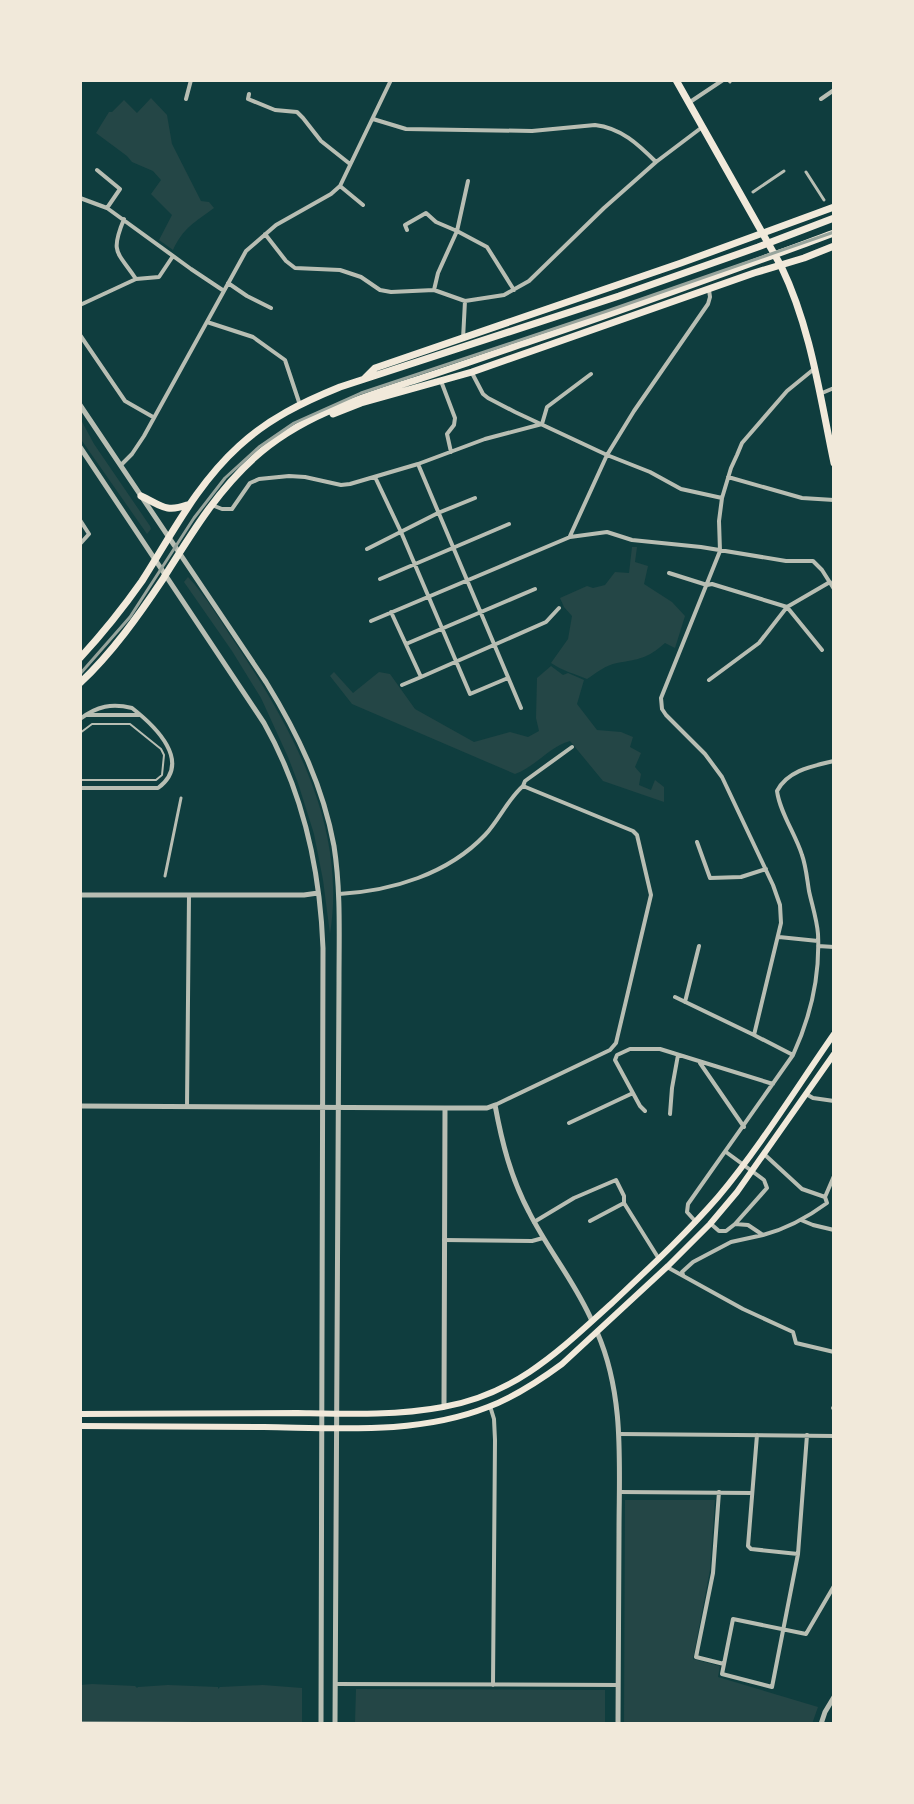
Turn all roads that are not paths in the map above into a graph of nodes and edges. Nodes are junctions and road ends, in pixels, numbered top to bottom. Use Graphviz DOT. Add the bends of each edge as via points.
graph roads {
  1 [pos="191,80"];
  2 [pos="391,80"];
  3 [pos="676,80"];
  4 [pos="727,81"];
  5 [pos="834,90"];
  6 [pos="249,94"];
  7 [pos="186,99"];
  8 [pos="821,99"];
  9 [pos="688,103"];
  10 [pos="372,119"];
  11 [pos="702,128"];
  12 [pos="656,162"];
  13 [pos="350,164"];
  14 [pos="97,170"];
  15 [pos="784,171"];
  16 [pos="806,172"];
  17 [pos="468,181"];
  18 [pos="340,186"];
  19 [pos="753,192"];
  20 [pos="80,198"];
  21 [pos="824,200"];
  22 [pos="363,205"];
  23 [pos="834,207"];
  24 [pos="107,208"];
  25 [pos="834,218"];
  26 [pos="124,219"];
  27 [pos="407,230"];
  28 [pos="457,231"];
  29 [pos="834,233"];
  30 [pos="265,234"];
  31 [pos="763,234"];
  32 [pos="834,246"];
  33 [pos="173,256"];
  34 [pos="781,266"];
  35 [pos="136,279"];
  36 [pos="228,283"];
  37 [pos="434,290"];
  38 [pos="514,290"];
  39 [pos="709,290"];
  40 [pos="224,291"];
  41 [pos="465,301"];
  42 [pos="80,305"];
  43 [pos="271,308"];
  44 [pos="207,322"];
  45 [pos="80,335"];
  46 [pos="463,339"];
  47 [pos="814,369"];
  48 [pos="472,372"];
  49 [pos="591,374"];
  50 [pos="363,379"];
  51 [pos="441,381"];
  52 [pos="834,388"];
  53 [pos="820,394"];
  54 [pos="80,405"];
  55 [pos="300,405"];
  56 [pos="153,417"];
  57 [pos="542,424"];
  58 [pos="830,424"];
  59 [pos="298,427"];
  60 [pos="80,447"];
  61 [pos="451,452"];
  62 [pos="607,455"];
  63 [pos="834,463"];
  64 [pos="418,464"];
  65 [pos="121,465"];
  66 [pos="375,477"];
  67 [pos="728,477"];
  68 [pos="141,496"];
  69 [pos="475,498"];
  70 [pos="722,498"];
  71 [pos="834,500"];
  72 [pos="189,504"];
  73 [pos="212,505"];
  74 [pos="438,513"];
  75 [pos="80,520"];
  76 [pos="509,524"];
  77 [pos="401,532"];
  78 [pos="168,536"];
  79 [pos="570,537"];
  80 [pos="80,544"];
  81 [pos="453,548"];
  82 [pos="367,549"];
  83 [pos="720,551"];
  84 [pos="179,553"];
  85 [pos="155,559"];
  86 [pos="415,564"];
  87 [pos="669,573"];
  88 [pos="165,575"];
  89 [pos="380,579"];
  90 [pos="467,580"];
  91 [pos="830,582"];
  92 [pos="707,585"];
  93 [pos="535,589"];
  94 [pos="834,589"];
  95 [pos="428,597"];
  96 [pos="787,607"];
  97 [pos="559,608"];
  98 [pos="391,612"];
  99 [pos="480,613"];
  100 [pos="371,621"];
  101 [pos="442,629"];
  102 [pos="406,644"];
  103 [pos="494,645"];
  104 [pos="822,650"];
  105 [pos="80,658"];
  106 [pos="456,661"];
  107 [pos="421,677"];
  108 [pos="508,678"];
  109 [pos="709,680"];
  110 [pos="80,683"];
  111 [pos="402,685"];
  112 [pos="521,708"];
  113 [pos="82,717"];
  114 [pos="80,733"];
  115 [pos="572,747"];
  116 [pos="834,761"];
  117 [pos="80,780"];
  118 [pos="523,786"];
  119 [pos="80,788"];
  120 [pos="181,798"];
  121 [pos="697,842"];
  122 [pos="766,869"];
  123 [pos="165,876"];
  124 [pos="318,893"];
  125 [pos="339,894"];
  126 [pos="80,895"];
  127 [pos="189,895"];
  128 [pos="779,937"];
  129 [pos="818,943"];
  130 [pos="699,946"];
  131 [pos="834,947"];
  132 [pos="675,997"];
  133 [pos="685,1002"];
  134 [pos="834,1034"];
  135 [pos="754,1035"];
  136 [pos="834,1054"];
  137 [pos="678,1055"];
  138 [pos="793,1055"];
  139 [pos="699,1061"];
  140 [pos="773,1084"];
  141 [pos="633,1093"];
  142 [pos="806,1094"];
  143 [pos="834,1101"];
  144 [pos="495,1105"];
  145 [pos="80,1106"];
  146 [pos="187,1107"];
  147 [pos="321,1108"];
  148 [pos="339,1108"];
  149 [pos="445,1108"];
  150 [pos="645,1111"];
  151 [pos="670,1114"];
  152 [pos="569,1123"];
  153 [pos="744,1127"];
  154 [pos="726,1152"];
  155 [pos="764,1154"];
  156 [pos="834,1176"];
  157 [pos="825,1197"];
  158 [pos="624,1203"];
  159 [pos="801,1220"];
  160 [pos="590,1221"];
  161 [pos="534,1222"];
  162 [pos="696,1222"];
  163 [pos="710,1224"];
  164 [pos="735,1224"];
  165 [pos="834,1230"];
  166 [pos="763,1235"];
  167 [pos="543,1238"];
  168 [pos="444,1240"];
  169 [pos="659,1259"];
  170 [pos="667,1267"];
  171 [pos="684,1277"];
  172 [pos="592,1321"];
  173 [pos="597,1332"];
  174 [pos="834,1352"];
  175 [pos="490,1406"];
  176 [pos="444,1407"];
  177 [pos="80,1414"];
  178 [pos="321,1414"];
  179 [pos="338,1414"];
  180 [pos="80,1426"];
  181 [pos="322,1428"];
  182 [pos="338,1428"];
  183 [pos="619,1434"];
  184 [pos="757,1435"];
  185 [pos="807,1435"];
  186 [pos="834,1436"];
  187 [pos="619,1492"];
  188 [pos="719,1492"];
  189 [pos="752,1493"];
  190 [pos="798,1554"];
  191 [pos="834,1586"];
  192 [pos="784,1630"];
  193 [pos="724,1664"];
  194 [pos="335,1684"];
  195 [pos="493,1685"];
  196 [pos="618,1685"];
  197 [pos="834,1697"];
  198 [pos="80,1723"];
  199 [pos="114,1723"];
  200 [pos="321,1724"];
  201 [pos="334,1724"];
  202 [pos="618,1724"];
  203 [pos="821,1724"];
  1 -- 7 [label="street"];
  2 -- 10 [label="street"];
  3 -- 9 [label="main road"];
  4 -- 9 [label="street"];
  5 -- 8 [label="street"];
  6 -- 13 [label="street" via="248,99 275,110 297,112"];
  9 -- 11 [label="main road"];
  10 -- 12 [label="street" via="406,129 605,126 635,141"];
  10 -- 13 [label="street"];
  11 -- 12 [label="street"];
  11 -- 31 [label="main road"];
  12 -- 38 [label="street"];
  13 -- 18 [label="street"];
  14 -- 24 [label="street" via="120,189"];
  15 -- 19 [label="street"];
  16 -- 21 [label="street"];
  17 -- 28 [label="street"];
  18 -- 22 [label="street"];
  18 -- 30 [label="street"];
  20 -- 24 [label="street"];
  23 -- 31 [label="main road"];
  24 -- 26 [label="street"];
  25 -- 50 [label="main road"];
  26 -- 33 [label="street"];
  26 -- 35 [label="street" via="116,249"];
  27 -- 28 [label="street" via="405,225 426,213"];
  28 -- 37 [label="street"];
  28 -- 38 [label="street" via="487,247"];
  29 -- 59 [label="main road" via="375,392"];
  30 -- 36 [label="street" via="246,251"];
  30 -- 37 [label="street" via="295,268 340,270 391,292"];
  31 -- 34 [label="main road"];
  31 -- 46 [label="main road"];
  32 -- 34 [label="main road"];
  33 -- 35 [label="street" via="159,277"];
  33 -- 40 [label="street"];
  34 -- 39 [label="main road"];
  34 -- 47 [label="main road"];
  35 -- 42 [label="street"];
  36 -- 40 [label="street"];
  36 -- 43 [label="street"];
  37 -- 41 [label="street"];
  38 -- 41 [label="street"];
  39 -- 48 [label="main road"];
  39 -- 62 [label="street" via="708,304"];
  40 -- 44 [label="street"];
  41 -- 46 [label="street"];
  44 -- 55 [label="street" via="253,337 285,360"];
  44 -- 56 [label="street"];
  45 -- 56 [label="street" via="125,401"];
  46 -- 50 [label="main road" via="375,368"];
  47 -- 53 [label="main road"];
  47 -- 67 [label="street" via="787,391 742,443"];
  48 -- 51 [label="main road"];
  48 -- 57 [label="street" via="488,398"];
  49 -- 57 [label="street" via="547,407"];
  50 -- 55 [label="main road"];
  51 -- 59 [label="main road"];
  51 -- 61 [label="street" via="455,418 447,434"];
  52 -- 53 [label="street"];
  53 -- 58 [label="main road"];
  54 -- 65 [label="street"];
  55 -- 72 [label="main road" via="240,446"];
  56 -- 65 [label="street"];
  57 -- 61 [label="street"];
  57 -- 62 [label="street"];
  58 -- 63 [label="main road"];
  59 -- 73 [label="main road" via="254,458"];
  60 -- 85 [label="street"];
  61 -- 64 [label="street"];
  62 -- 70 [label="street" via="681,489"];
  62 -- 79 [label="street"];
  64 -- 66 [label="street"];
  64 -- 74 [label="street"];
  65 -- 68 [label="street"];
  66 -- 73 [label="street" via="341,485 305,477 259,479 250,483 232,509"];
  66 -- 77 [label="street"];
  67 -- 70 [label="street"];
  67 -- 71 [label="street" via="802,498"];
  68 -- 72 [label="main road" via="166,509"];
  68 -- 78 [label="street"];
  69 -- 74 [label="street"];
  70 -- 83 [label="street"];
  72 -- 78 [label="main road"];
  73 -- 84 [label="main road"];
  74 -- 77 [label="street"];
  74 -- 81 [label="street"];
  75 -- 80 [label="street" via="89,534"];
  76 -- 81 [label="street"];
  77 -- 82 [label="street"];
  77 -- 86 [label="street"];
  78 -- 84 [label="street"];
  78 -- 85 [label="main road"];
  79 -- 83 [label="street" via="607,532"];
  79 -- 90 [label="street"];
  81 -- 86 [label="street"];
  81 -- 90 [label="street"];
  83 -- 91 [label="street" via="813,561"];
  83 -- 92 [label="street"];
  84 -- 88 [label="main road"];
  84 -- 125 [label="street" via="266,682 307,755 334,847"];
  85 -- 88 [label="street"];
  85 -- 105 [label="main road"];
  86 -- 89 [label="street"];
  86 -- 95 [label="street"];
  87 -- 92 [label="street"];
  88 -- 110 [label="main road"];
  88 -- 124 [label="street" via="275,742 304,819"];
  90 -- 95 [label="street"];
  90 -- 99 [label="street"];
  91 -- 94 [label="street"];
  91 -- 96 [label="street"];
  92 -- 96 [label="street"];
  92 -- 122 [label="street" via="661,705 722,777"];
  93 -- 99 [label="street"];
  95 -- 98 [label="street"];
  95 -- 101 [label="street"];
  96 -- 104 [label="street"];
  96 -- 109 [label="street" via="759,643"];
  97 -- 103 [label="street" via="546,622"];
  98 -- 100 [label="street"];
  98 -- 102 [label="street"];
  99 -- 101 [label="street"];
  99 -- 103 [label="street"];
  101 -- 102 [label="street"];
  101 -- 106 [label="street"];
  102 -- 107 [label="street"];
  103 -- 106 [label="street"];
  103 -- 108 [label="street"];
  106 -- 107 [label="street"];
  106 -- 108 [label="street" via="470,694"];
  107 -- 111 [label="street"];
  108 -- 112 [label="street"];
  113 -- 119 [label="street" via="98,707 132,708 169,747 172,770 158,788"];
  114 -- 117 [label="lane" via="92,724 130,724 164,755 162,775 156,780"];
  115 -- 118 [label="street"];
  116 -- 129 [label="street" via="802,770 777,791 802,855"];
  118 -- 125 [label="street" via="487,833 449,863 407,882"];
  118 -- 144 [label="street" via="633,831 640,841 651,895 616,1043"];
  120 -- 123 [label="street"];
  121 -- 122 [label="street" via="710,878"];
  122 -- 128 [label="street" via="780,905"];
  124 -- 127 [label="street"];
  124 -- 147 [label="street" via="323,948"];
  125 -- 148 [label="street"];
  126 -- 127 [label="street"];
  127 -- 146 [label="street"];
  128 -- 129 [label="street"];
  128 -- 135 [label="street"];
  129 -- 131 [label="street"];
  129 -- 138 [label="street" via="811,1007"];
  130 -- 133 [label="street"];
  132 -- 133 [label="street"];
  133 -- 135 [label="street"];
  134 -- 162 [label="main road"];
  135 -- 138 [label="street"];
  136 -- 142 [label="main road"];
  137 -- 139 [label="street"];
  137 -- 141 [label="street" via="630,1049 616,1056"];
  137 -- 151 [label="street"];
  138 -- 140 [label="street"];
  139 -- 140 [label="street"];
  139 -- 153 [label="street"];
  140 -- 153 [label="street"];
  141 -- 150 [label="street"];
  141 -- 152 [label="street"];
  142 -- 143 [label="street"];
  142 -- 155 [label="main road"];
  144 -- 149 [label="street"];
  144 -- 161 [label="street" via="511,1174"];
  145 -- 146 [label="street"];
  146 -- 147 [label="street"];
  147 -- 148 [label="street"];
  147 -- 178 [label="street"];
  148 -- 149 [label="street"];
  148 -- 179 [label="street"];
  149 -- 168 [label="street"];
  153 -- 154 [label="street"];
  154 -- 162 [label="street" via="687,1207"];
  154 -- 164 [label="street" via="767,1186"];
  155 -- 157 [label="street" via="802,1189"];
  155 -- 163 [label="main road"];
  156 -- 157 [label="street"];
  157 -- 159 [label="street" via="827,1203"];
  158 -- 160 [label="street"];
  158 -- 161 [label="street" via="616,1180"];
  158 -- 169 [label="street"];
  159 -- 165 [label="street"];
  159 -- 166 [label="street"];
  161 -- 167 [label="street"];
  162 -- 169 [label="main road"];
  163 -- 164 [label="street" via="723,1232"];
  163 -- 170 [label="main road"];
  164 -- 166 [label="street"];
  166 -- 171 [label="street" via="731,1242 693,1262 682,1272"];
  167 -- 168 [label="street"];
  167 -- 172 [label="street"];
  168 -- 176 [label="street"];
  169 -- 172 [label="main road"];
  170 -- 171 [label="street"];
  170 -- 173 [label="main road"];
  171 -- 174 [label="street" via="793,1332 796,1343"];
  172 -- 176 [label="main road" via="520,1379"];
  173 -- 175 [label="main road" via="544,1377"];
  173 -- 183 [label="street" via="614,1386"];
  175 -- 182 [label="main road" via="412,1425"];
  175 -- 195 [label="street" via="495,1440"];
  176 -- 179 [label="main road"];
  177 -- 178 [label="main road"];
  178 -- 179 [label="main road"];
  178 -- 181 [label="street"];
  179 -- 182 [label="street"];
  180 -- 181 [label="main road"];
  181 -- 182 [label="main road"];
  181 -- 200 [label="street"];
  182 -- 194 [label="street"];
  183 -- 184 [label="street"];
  183 -- 187 [label="street"];
  184 -- 185 [label="street"];
  184 -- 189 [label="street"];
  185 -- 186 [label="street"];
  185 -- 190 [label="street"];
  187 -- 188 [label="street"];
  187 -- 196 [label="street"];
  188 -- 189 [label="street"];
  188 -- 193 [label="street" via="713,1573 696,1657"];
  189 -- 190 [label="street" via="748,1546"];
  190 -- 192 [label="street"];
  191 -- 192 [label="street" via="806,1634"];
  192 -- 193 [label="street" via="733,1619"];
  192 -- 193 [label="street" via="772,1687 722,1674"];
  194 -- 195 [label="street"];
  194 -- 201 [label="street"];
  195 -- 196 [label="street"];
  196 -- 202 [label="street"];
  197 -- 203 [label="street"];
  198 -- 199 [label="street"];
  199 -- 201 [label="street"];
}
